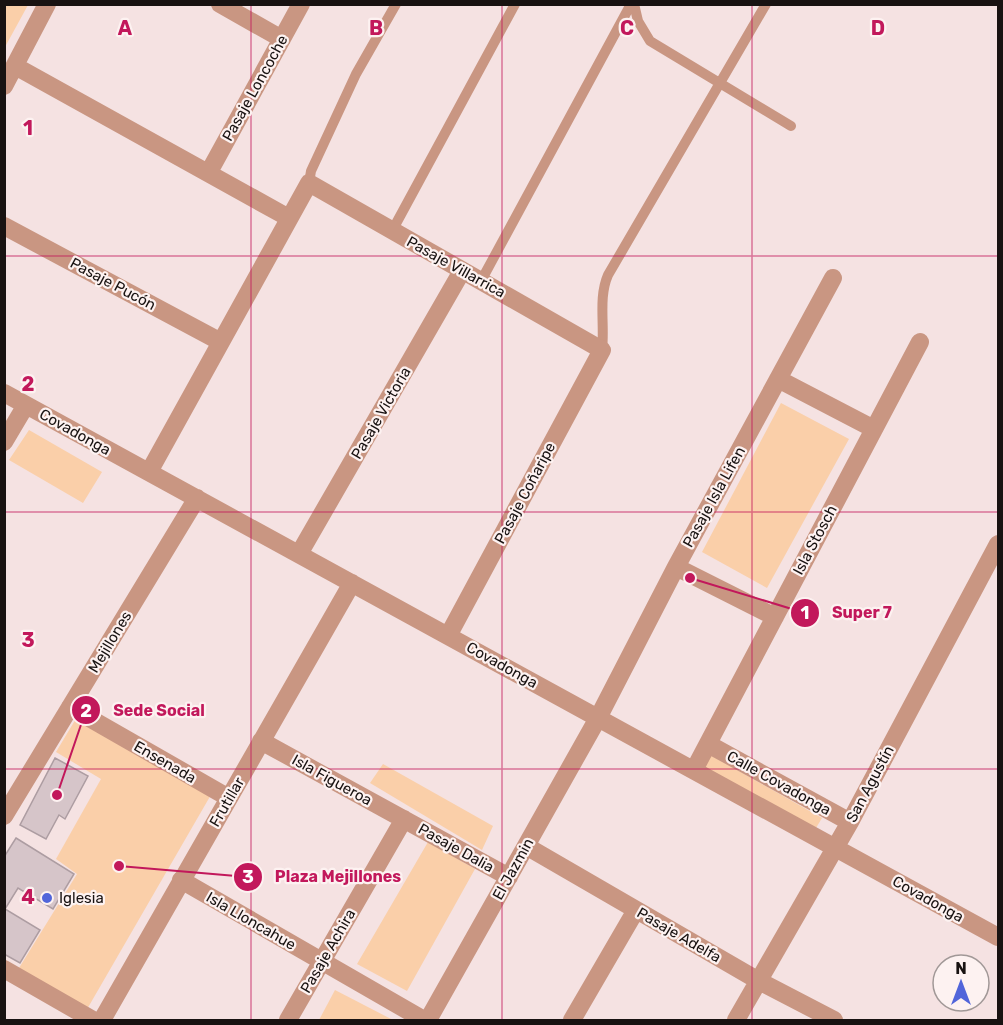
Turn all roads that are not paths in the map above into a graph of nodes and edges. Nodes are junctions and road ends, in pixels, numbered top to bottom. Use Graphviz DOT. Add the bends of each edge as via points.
graph roads {
  1 [pos="47,4"];
  2 [pos="220,4"];
  3 [pos="301,4"];
  4 [pos="396,4"];
  5 [pos="515,4"];
  6 [pos="633,4"];
  7 [pos="766,4"];
  8 [pos="282,39"];
  9 [pos="15,66"];
  10 [pos="719,85"];
  11 [pos="4,86"];
  12 [pos="791,126"];
  13 [pos="209,172"];
  14 [pos="309,183"];
  15 [pos="290,218"];
  16 [pos="4,226"];
  17 [pos="392,231"];
  18 [pos="462,271"];
  19 [pos="833,278"];
  20 [pos="481,281"];
  21 [pos="221,342"];
  22 [pos="920,342"];
  23 [pos="602,350"];
  24 [pos="778,380"];
  25 [pos="4,393"];
  26 [pos="26,405"];
  27 [pos="874,429"];
  28 [pos="4,442"];
  29 [pos="149,472"];
  30 [pos="197,498"];
  31 [pos="999,544"];
  32 [pos="299,554"];
  33 [pos="676,567"];
  34 [pos="352,583"];
  35 [pos="775,617"];
  36 [pos="448,636"];
  37 [pos="70,707"];
  38 [pos="598,718"];
  39 [pos="261,741"];
  40 [pos="708,744"];
  41 [pos="694,770"];
  42 [pos="229,798"];
  43 [pos="4,816"];
  44 [pos="404,819"];
  45 [pos="850,822"];
  46 [pos="526,846"];
  47 [pos="835,848"];
  48 [pos="509,878"];
  49 [pos="182,880"];
  50 [pos="636,910"];
  51 [pos="999,937"];
  52 [pos="321,962"];
  53 [pos="4,969"];
  54 [pos="759,981"];
  55 [pos="93,1020"];
  56 [pos="102,1020"];
  57 [pos="288,1020"];
  58 [pos="426,1020"];
  59 [pos="572,1020"];
  60 [pos="736,1020"];
  61 [pos="834,1020"];
  1 -- 9 [label="street"];
  2 -- 8 [label="street"];
  3 -- 8 [label="street, Pasaje Loncoche"];
  4 -- 14 [label="lane" via="356,74"];
  5 -- 17 [label="lane"];
  6 -- 10 [label="lane" via="650,41"];
  6 -- 20 [label="lane"];
  7 -- 10 [label="lane"];
  8 -- 13 [label="street, Pasaje Loncoche"];
  9 -- 11 [label="street"];
  9 -- 13 [label="street"];
  10 -- 12 [label="lane"];
  10 -- 23 [label="lane" via="608,274 603,289"];
  13 -- 15 [label="street"];
  14 -- 15 [label="street"];
  14 -- 17 [label="street, Pasaje Villarrica"];
  15 -- 21 [label="street"];
  16 -- 21 [label="street, Pasaje Pucón"];
  17 -- 18 [label="street, Pasaje Villarrica"];
  18 -- 20 [label="street, Pasaje Villarrica"];
  18 -- 32 [label="street, Pasaje Victoria"];
  19 -- 24 [label="street, Pasaje Isla Lifen"];
  20 -- 23 [label="street, Pasaje Villarrica"];
  21 -- 29 [label="street"];
  22 -- 27 [label="street, Isla Stosch"];
  23 -- 36 [label="street, Pasaje Coñaripe"];
  24 -- 27 [label="street"];
  24 -- 33 [label="street, Pasaje Isla Lifen"];
  25 -- 26 [label="street, Covadonga"];
  26 -- 28 [label="street"];
  26 -- 29 [label="street, Covadonga"];
  27 -- 35 [label="street, Isla Stosch"];
  29 -- 30 [label="street, Covadonga"];
  30 -- 32 [label="street, Covadonga"];
  30 -- 37 [label="street, Mejillones"];
  31 -- 45 [label="street, San Agustín"];
  32 -- 34 [label="street, Covadonga"];
  33 -- 35 [label="street"];
  33 -- 38 [label="street, Pasaje Isla Lifen"];
  34 -- 36 [label="street, Covadonga"];
  34 -- 39 [label="street, Frutillar"];
  35 -- 40 [label="street, Isla Stosch"];
  36 -- 38 [label="street, Covadonga"];
  37 -- 42 [label="street, Ensenada"];
  37 -- 43 [label="street, Mejillones"];
  38 -- 41 [label="street, Covadonga"];
  38 -- 46 [label="street, El Jazmin"];
  39 -- 42 [label="street, Frutillar"];
  39 -- 44 [label="street, Isla Figueroa"];
  40 -- 41 [label="street, Isla Stosch"];
  40 -- 45 [label="street, Calle Covadonga"];
  41 -- 47 [label="street, Covadonga"];
  42 -- 49 [label="street, Frutillar"];
  44 -- 48 [label="street, Pasaje Dalia"];
  44 -- 52 [label="street, Pasaje Achira"];
  45 -- 47 [label="street, San Agustín"];
  46 -- 48 [label="street, El Jazmin"];
  46 -- 50 [label="street, Pasaje Adelfa"];
  47 -- 51 [label="street, Covadonga"];
  47 -- 54 [label="street, San Agustín"];
  48 -- 58 [label="street, El Jazmin"];
  49 -- 52 [label="street, Isla Lloncahue"];
  49 -- 56 [label="street, Frutillar"];
  50 -- 54 [label="street, Pasaje Adelfa"];
  50 -- 59 [label="street"];
  52 -- 57 [label="street, Pasaje Achira"];
  52 -- 58 [label="street, Isla Lloncahue"];
  53 -- 55 [label="street"];
  54 -- 60 [label="street, San Agustín"];
  54 -- 61 [label="street, Pasaje Adelfa"];
}
